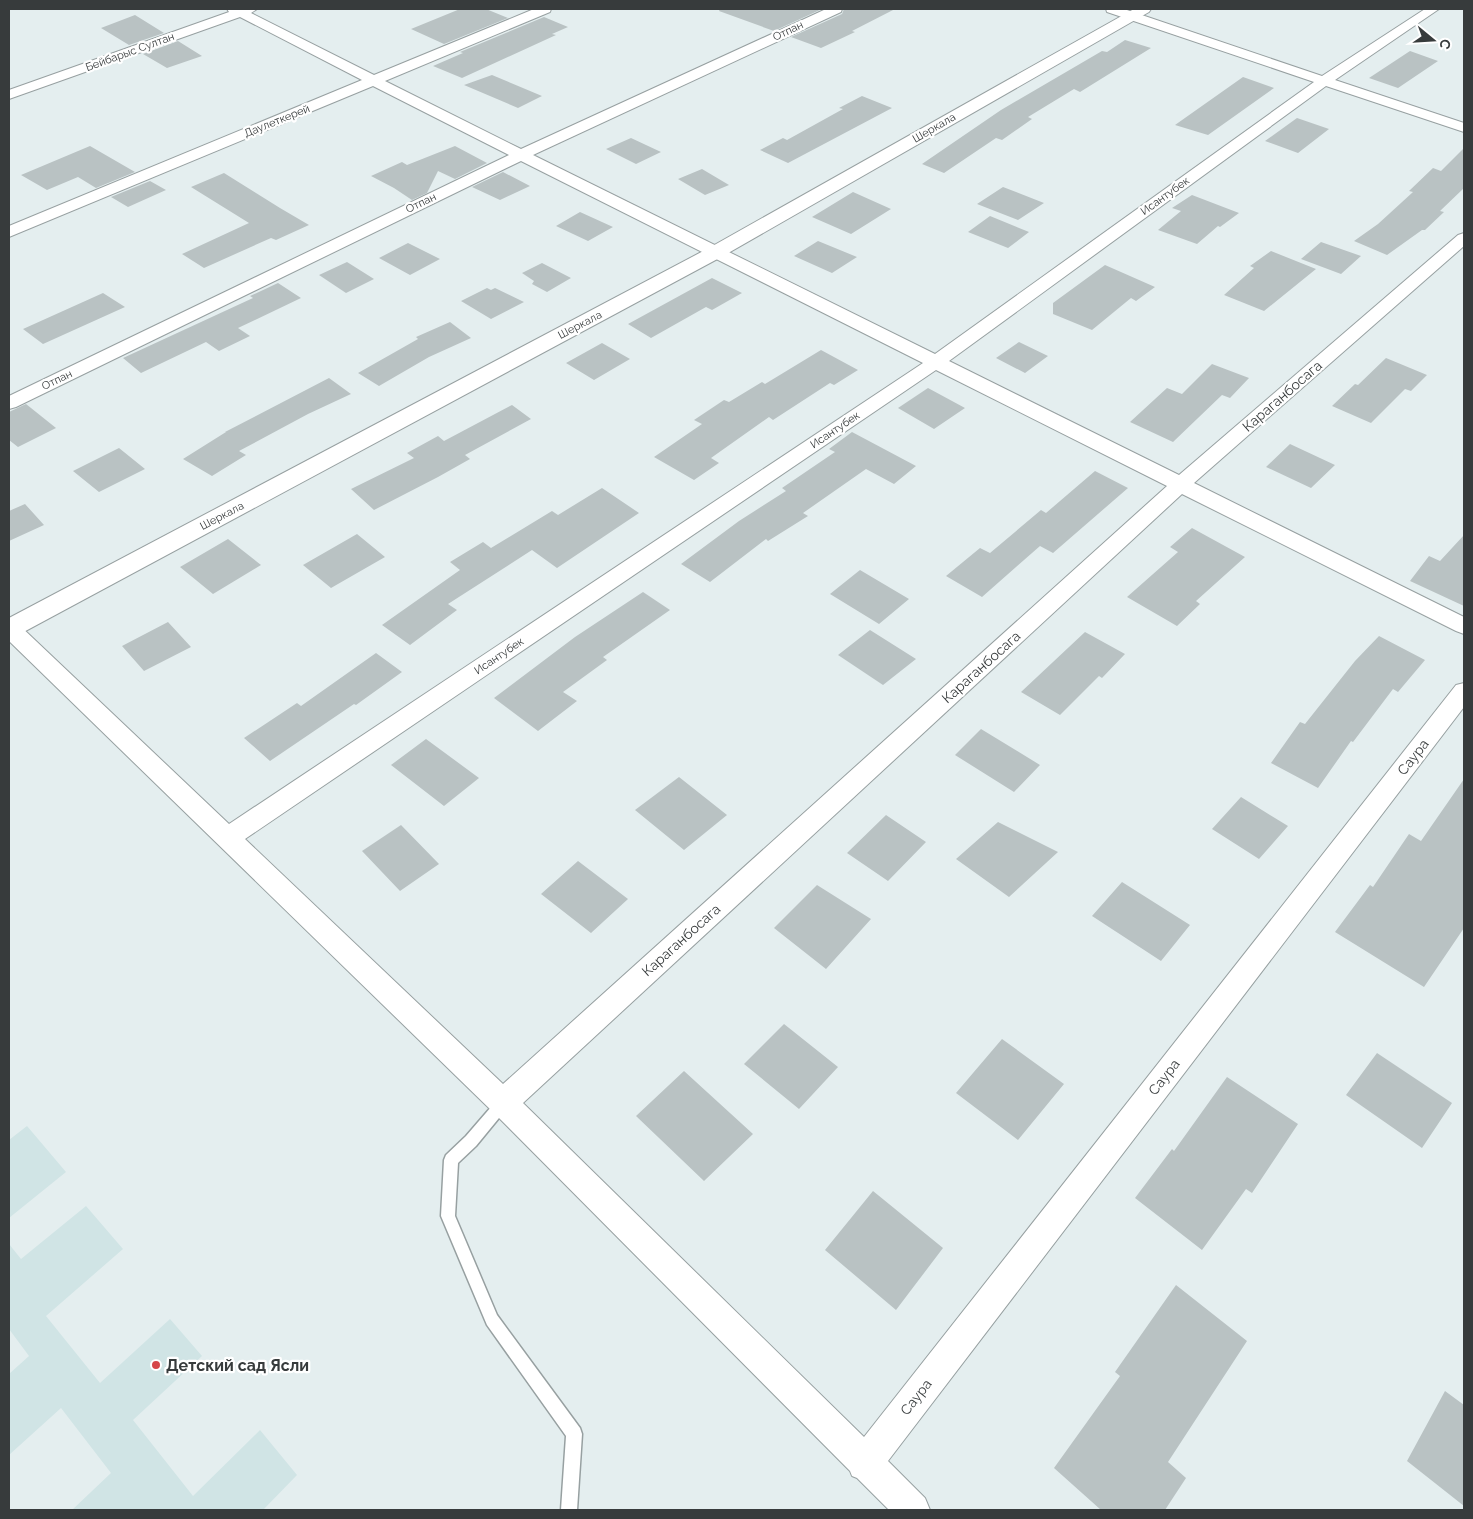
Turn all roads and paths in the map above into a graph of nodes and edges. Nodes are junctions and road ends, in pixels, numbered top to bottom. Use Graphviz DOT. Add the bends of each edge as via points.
graph roads {
  1 [pos="545,9"];
  2 [pos="836,9"];
  3 [pos="1112,9"];
  4 [pos="1433,9"];
  5 [pos="241,10"];
  6 [pos="1138,12"];
  7 [pos="1325,80"];
  8 [pos="374,81"];
  9 [pos="9,95"];
  10 [pos="1464,128"];
  11 [pos="521,155"];
  12 [pos="9,232"];
  13 [pos="1464,238"];
  14 [pos="716,252"];
  15 [pos="936,362"];
  16 [pos="9,403"];
  17 [pos="1180,484"];
  18 [pos="1464,626"];
  19 [pos="9,629"];
  20 [pos="1464,691"];
  21 [pos="228,838"];
  22 [pos="503,1103"];
  23 [pos="864,1464"];
  24 [pos="569,1510"];
  25 [pos="913,1510"];
  1 -- 8 [label="street, Даулеткерей"];
  2 -- 11 [label="street, Отпан"];
  3 -- 6 [label="street"];
  4 -- 7 [label="street, Исантубек"];
  5 -- 8 [label="street"];
  5 -- 9 [label="street, Бейбарыс Султан"];
  6 -- 7 [label="street"];
  6 -- 14 [label="street, Шеркала"];
  7 -- 10 [label="street"];
  7 -- 15 [label="street, Исантубек"];
  8 -- 11 [label="street"];
  8 -- 12 [label="street, Даулеткерей"];
  11 -- 14 [label="street"];
  11 -- 16 [label="street, Отпан"];
  13 -- 17 [label="street, Караганбосага"];
  14 -- 15 [label="street"];
  14 -- 19 [label="street, Шеркала"];
  15 -- 17 [label="street"];
  15 -- 21 [label="street, Исантубек"];
  17 -- 18 [label="street"];
  17 -- 22 [label="street, Караганбосага"];
  19 -- 21 [label="street"];
  20 -- 23 [label="street, Саура"];
  21 -- 22 [label="street"];
  22 -- 23 [label="street"];
  22 -- 24 [label="lane" via="451,1160 448,1216 492,1320 574,1434"];
  23 -- 25 [label="street"];
}
